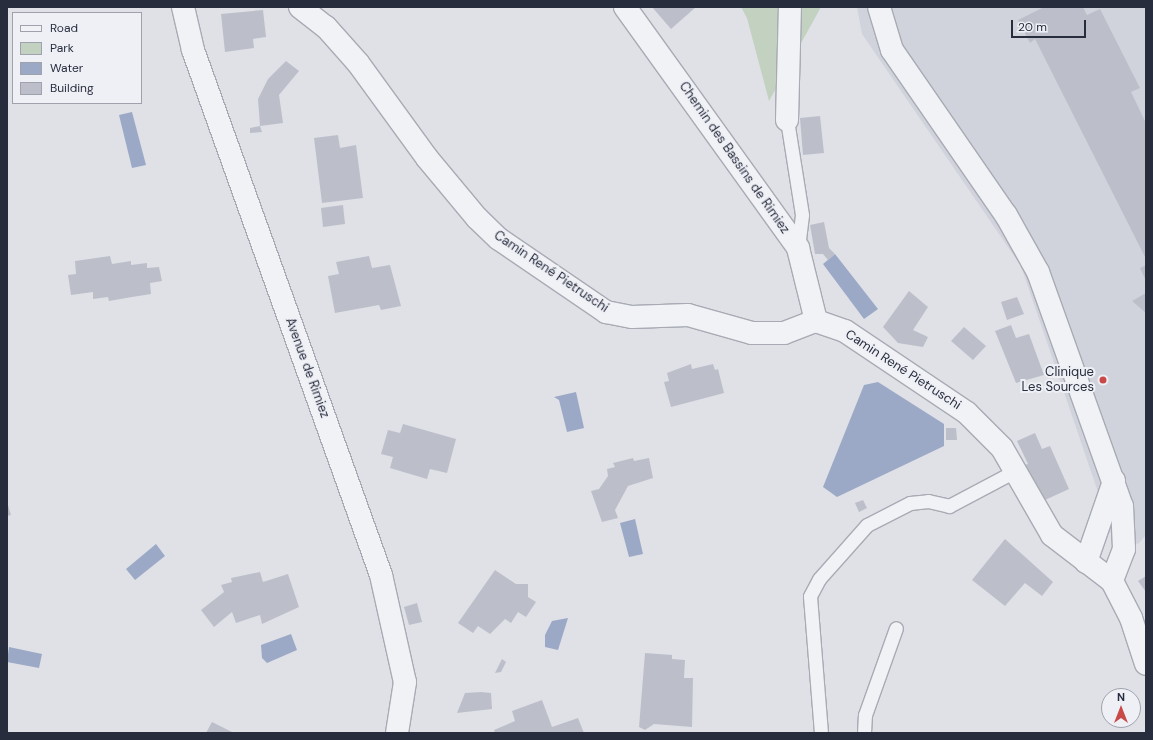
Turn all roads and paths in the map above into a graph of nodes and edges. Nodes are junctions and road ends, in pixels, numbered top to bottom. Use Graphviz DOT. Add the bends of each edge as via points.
graph roads {
  1 [pos="183,7"];
  2 [pos="300,7"];
  3 [pos="625,7"];
  4 [pos="790,7"];
  5 [pos="879,7"];
  6 [pos="787,120"];
  7 [pos="798,248"];
  8 [pos="816,321"];
  9 [pos="1013,472"];
  10 [pos="1114,480"];
  11 [pos="1086,562"];
  12 [pos="1112,581"];
  13 [pos="1139,617"];
  14 [pos="896,628"];
  15 [pos="1146,664"];
  16 [pos="397,733"];
  17 [pos="821,733"];
  18 [pos="864,733"];
  1 -- 16 [label="street, Avenue de Rimiez" via="193,50 381,575 405,682"];
  2 -- 8 [label="street, Camin René Pietruschi" via="326,27 358,63 427,158 477,218 499,238 606,312 632,317 688,315 752,333 784,333"];
  3 -- 7 [label="street, Chemin des Bassins de Rimiez"];
  4 -- 6 [label="street"];
  5 -- 10 [label="street" via="892,50 1006,215 1038,272"];
  6 -- 7 [label="lane" via="802,215"];
  7 -- 8 [label="street, Chemin des Bassins de Rimiez"];
  8 -- 9 [label="street, Camin René Pietruschi" via="845,331 967,412 1002,448"];
  9 -- 11 [label="street, Camin René Pietruschi" via="1052,535"];
  9 -- 17 [label="lane" via="949,506 928,501 910,503 867,525 819,579 810,596"];
  10 -- 11 [label="street"];
  10 -- 12 [label="street" via="1122,506 1125,540"];
  11 -- 12 [label="street, Camin René Pietruschi"];
  12 -- 13 [label="street, Camin René Pietruschi"];
  13 -- 15 [label="street, Camin René Pietruschi"];
  14 -- 18 [label="lane" via="866,715"];
}
